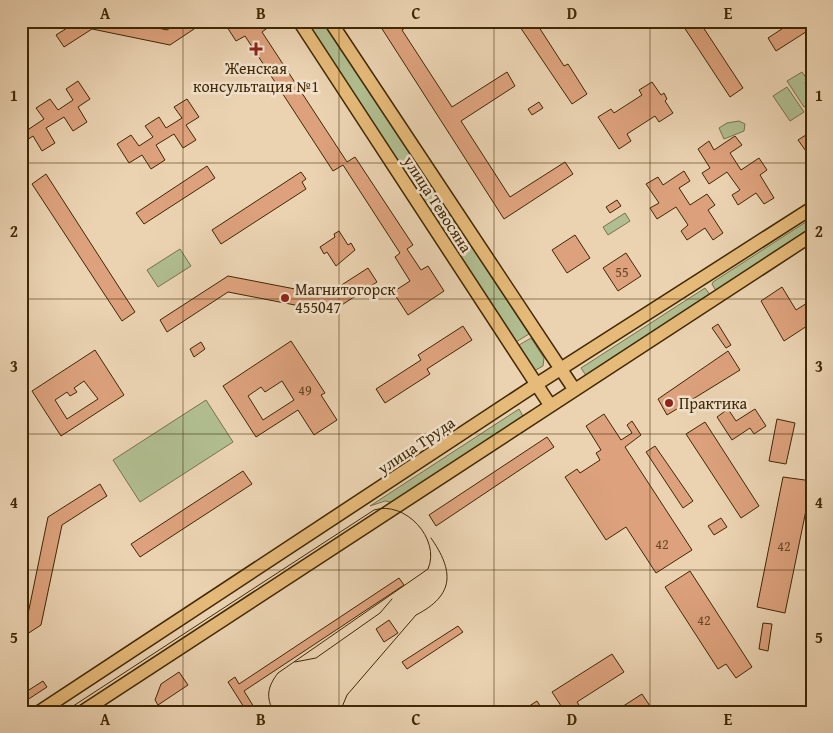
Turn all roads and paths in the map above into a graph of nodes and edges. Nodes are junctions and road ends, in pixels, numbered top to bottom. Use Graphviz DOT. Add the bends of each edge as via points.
graph roads {
  1 [pos="299,21"];
  2 [pos="330,21"];
  3 [pos="812,208"];
  4 [pos="812,235"];
  5 [pos="560,369"];
  6 [pos="537,384"];
  7 [pos="574,389"];
  8 [pos="550,405"];
  9 [pos="39,712"];
  10 [pos="82,712"];
  1 -- 6 [label="main road, улица Тевосяна"];
  2 -- 5 [label="main road, улица Тевосяна"];
  3 -- 5 [label="main road, улица Труда"];
  4 -- 7 [label="main road"];
  5 -- 6 [label="main road, улица Труда"];
  5 -- 7 [label="main road, улица Тевосяна"];
  6 -- 8 [label="main road, улица Тевосяна"];
  6 -- 9 [label="main road, улица Труда"];
  7 -- 8 [label="main road"];
  8 -- 10 [label="main road"];
}
